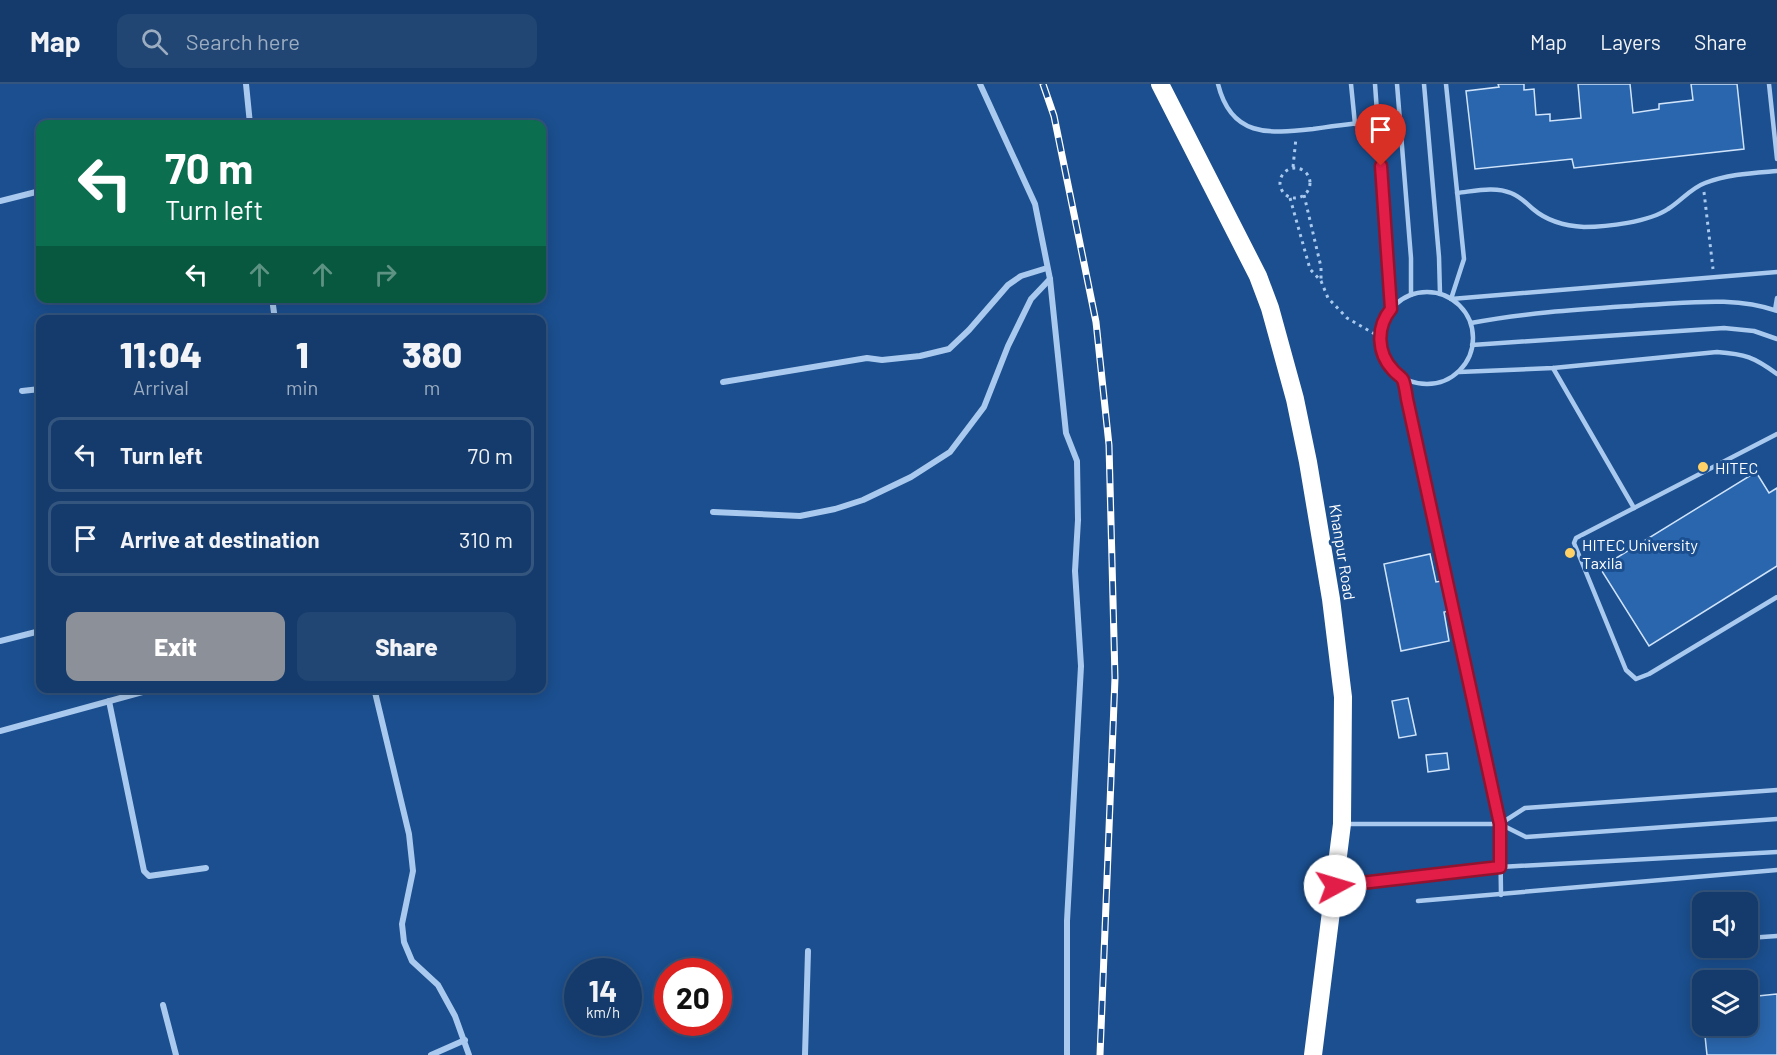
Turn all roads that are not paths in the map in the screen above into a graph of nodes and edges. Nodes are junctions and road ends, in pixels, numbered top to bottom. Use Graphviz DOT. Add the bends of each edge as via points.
graph roads {
  1 [pos="246,84"];
  2 [pos="980,84"];
  3 [pos="1160,84"];
  4 [pos="1218,84"];
  5 [pos="1351,84"];
  6 [pos="1375,84"];
  7 [pos="1397,84"];
  8 [pos="1424,84"];
  9 [pos="1446,84"];
  10 [pos="1769,84"];
  11 [pos="250,120"];
  12 [pos="1377,121"];
  13 [pos="1355,124"];
  14 [pos="1777,159"];
  15 [pos="1777,171"];
  16 [pos="36,191"];
  17 [pos="1457,193"];
  18 [pos="0,201"];
  19 [pos="1047,268"];
  20 [pos="1777,272"];
  21 [pos="1050,279"];
  22 [pos="1440,294"];
  23 [pos="1411,295"];
  24 [pos="1777,298"];
  25 [pos="1451,299"];
  26 [pos="1391,309"];
  27 [pos="1776,310"];
  28 [pos="1471,323"];
  29 [pos="1777,339"];
  30 [pos="1472,345"];
  31 [pos="1553,368"];
  32 [pos="1459,372"];
  33 [pos="1777,374"];
  34 [pos="1402,378"];
  35 [pos="723,382"];
  36 [pos="36,390"];
  37 [pos="22,392"];
  38 [pos="1777,434"];
  39 [pos="1634,508"];
  40 [pos="713,512"];
  41 [pos="1777,597"];
  42 [pos="36,632"];
  43 [pos="0,641"];
  44 [pos="139,693"];
  45 [pos="376,693"];
  46 [pos="109,701"];
  47 [pos="0,731"];
  48 [pos="1777,790"];
  49 [pos="1777,819"];
  50 [pos="1342,824"];
  51 [pos="1500,824"];
  52 [pos="1777,852"];
  53 [pos="1500,867"];
  54 [pos="206,868"];
  55 [pos="1777,870"];
  56 [pos="1335,886"];
  57 [pos="1501,895"];
  58 [pos="1418,900"];
  59 [pos="1777,936"];
  60 [pos="1758,937"];
  61 [pos="808,951"];
  62 [pos="162,1005"];
  63 [pos="465,1040"];
  64 [pos="177,1055"];
  65 [pos="430,1055"];
  66 [pos="470,1055"];
  67 [pos="805,1055"];
  68 [pos="1067,1055"];
  69 [pos="1313,1055"];
  1 -- 11 [label="street"];
  2 -- 19 [label="street" via="1035,204"];
  3 -- 50 [label="highway, Khanpur Road" via="1258,276 1295,399 1321,528 1343,697"];
  4 -- 13 [label="lane" via="1230,114 1254,130 1278,133"];
  5 -- 13 [label="lane"];
  6 -- 12 [label="lane"];
  7 -- 23 [label="lane"];
  8 -- 22 [label="lane"];
  9 -- 17 [label="lane"];
  10 -- 14 [label="lane"];
  12 -- 13 [label="lane"];
  12 -- 26 [label="lane"];
  15 -- 17 [label="lane" via="1703,183 1668,210 1616,225 1583,227 1554,222 1510,192 1495,189"];
  16 -- 18 [label="street"];
  17 -- 25 [label="lane" via="1464,259"];
  19 -- 21 [label="street"];
  19 -- 35 [label="street" via="1021,276 1008,285 949,349"];
  20 -- 25 [label="lane"];
  21 -- 40 [label="street" via="1030,299 984,407 950,452 911,477 863,500 835,508 800,516"];
  21 -- 68 [label="street" via="1066,434 1077,461 1075,571 1081,666 1067,921"];
  22 -- 23 [label="lane"];
  22 -- 25 [label="lane"];
  23 -- 26 [label="lane"];
  24 -- 27 [label="lane"];
  25 -- 28 [label="lane"];
  26 -- 34 [label="lane" via="1382,325 1381,350"];
  27 -- 28 [label="lane" via="1748,302 1711,302 1568,310"];
  28 -- 30 [label="lane"];
  29 -- 30 [label="lane" via="1754,331 1724,328"];
  30 -- 32 [label="lane"];
  31 -- 32 [label="lane"];
  31 -- 33 [label="lane" via="1717,352 1743,354"];
  31 -- 39 [label="lane"];
  32 -- 34 [label="lane" via="1432,384"];
  34 -- 51 [label="lane"];
  36 -- 37 [label="street"];
  38 -- 39 [label="lane"];
  39 -- 41 [label="lane" via="1576,538 1574,543 1626,670 1636,679"];
  42 -- 43 [label="street"];
  44 -- 46 [label="street"];
  45 -- 63 [label="street" via="409,834 413,871 402,924 404,942 412,961 438,986"];
  46 -- 47 [label="street"];
  46 -- 54 [label="street" via="144,871 149,876"];
  48 -- 51 [label="lane" via="1525,808"];
  49 -- 51 [label="lane" via="1526,837"];
  50 -- 51 [label="lane"];
  50 -- 56 [label="highway, Khanpur Road"];
  51 -- 53 [label="lane"];
  52 -- 53 [label="lane"];
  53 -- 56 [label="lane"];
  53 -- 57 [label="lane"];
  55 -- 57 [label="lane"];
  56 -- 69 [label="highway, Khanpur Road"];
  57 -- 58 [label="lane"];
  59 -- 60 [label="lane"];
  61 -- 67 [label="street"];
  62 -- 64 [label="street"];
  63 -- 65 [label="street"];
  63 -- 66 [label="street"];
}
